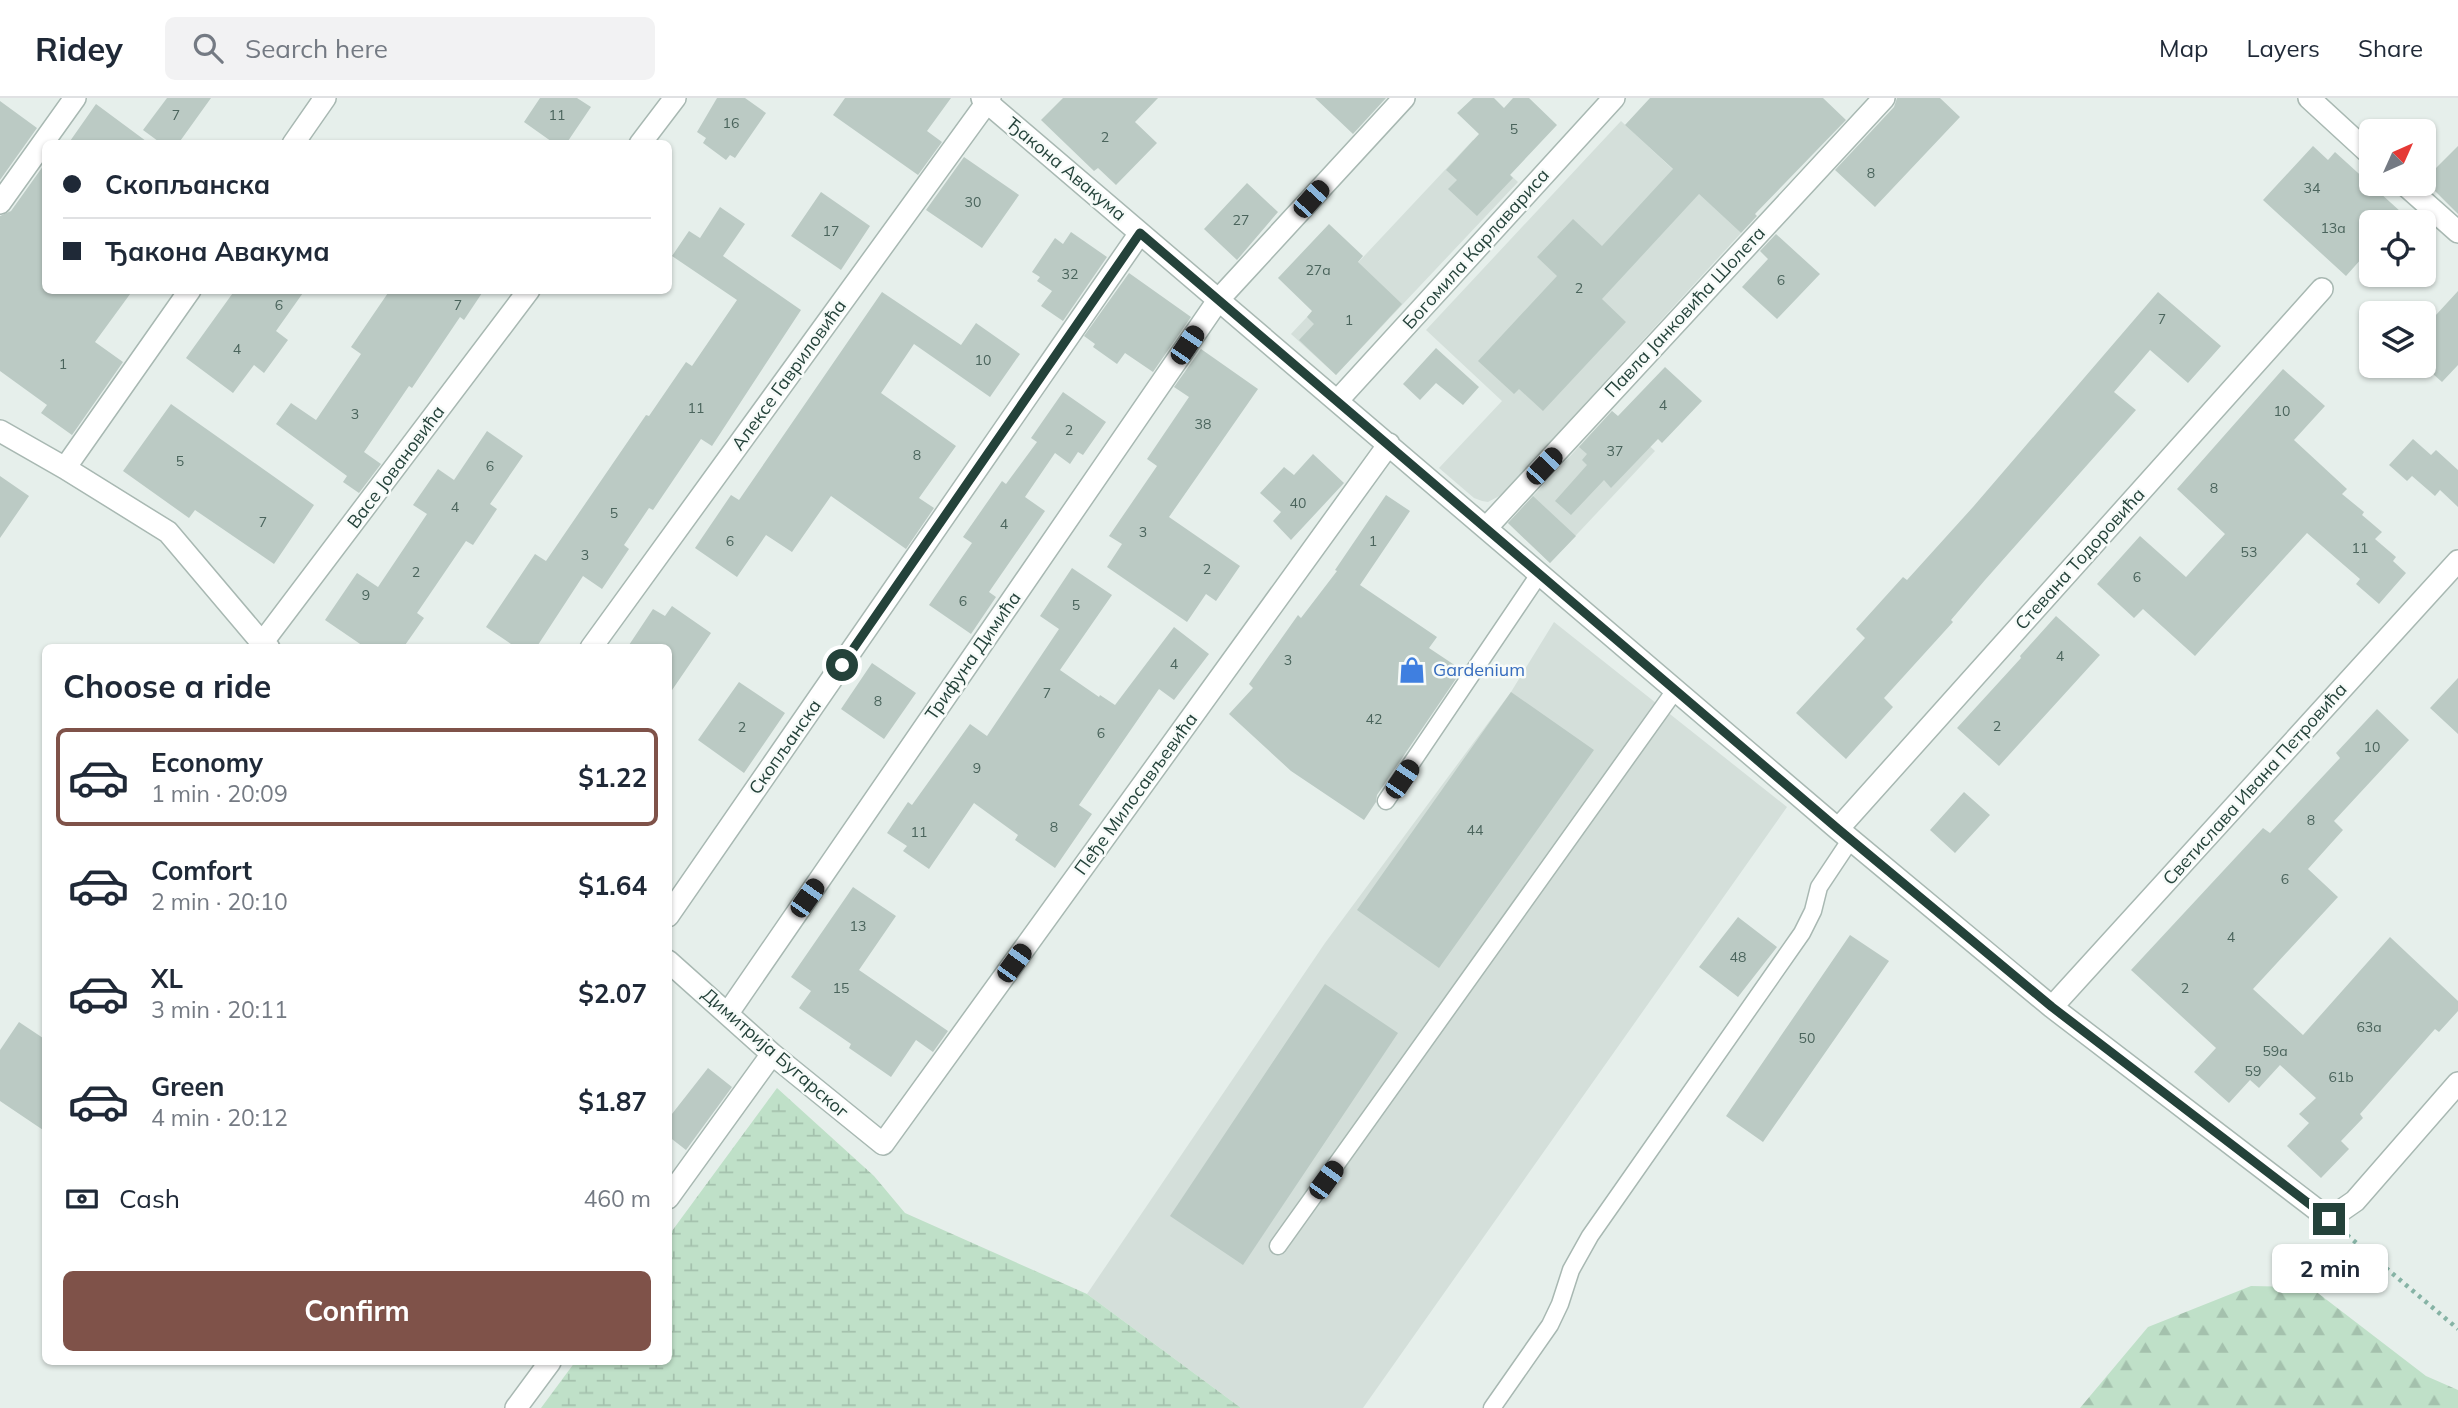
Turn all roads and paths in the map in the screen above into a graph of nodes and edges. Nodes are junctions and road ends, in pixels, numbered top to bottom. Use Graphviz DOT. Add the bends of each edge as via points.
graph roads {
  1 [pos="75,98"];
  2 [pos="326,98"];
  3 [pos="675,98"];
  4 [pos="1404,98"];
  5 [pos="1614,98"];
  6 [pos="1884,98"];
  7 [pos="2309,98"];
  8 [pos="986,99"];
  9 [pos="45,140"];
  10 [pos="296,140"];
  11 [pos="643,140"];
  12 [pos="42,144"];
  13 [pos="2359,144"];
  14 [pos="2418,196"];
  15 [pos="0,203"];
  16 [pos="2458,232"];
  17 [pos="1140,233"];
  18 [pos="2322,289"];
  19 [pos="187,294"];
  20 [pos="526,294"];
  21 [pos="1219,299"];
  22 [pos="1338,400"];
  23 [pos="0,430"];
  24 [pos="1389,444"];
  25 [pos="65,468"];
  26 [pos="1487,527"];
  27 [pos="2458,561"];
  28 [pos="1540,573"];
  29 [pos="265,644"];
  30 [pos="267,644"];
  31 [pos="594,644"];
  32 [pos="1676,689"];
  33 [pos="1386,801"];
  34 [pos="1845,834"];
  35 [pos="672,910"];
  36 [pos="672,964"];
  37 [pos="2052,1007"];
  38 [pos="728,1013"];
  39 [pos="772,1054"];
  40 [pos="2458,1083"];
  41 [pos="883,1144"];
  42 [pos="672,1192"];
  43 [pos="2329,1219"];
  44 [pos="1278,1246"];
  45 [pos="2458,1329"];
  46 [pos="548,1365"];
  47 [pos="516,1408"];
  48 [pos="1492,1408"];
  1 -- 9 [label="street"];
  2 -- 10 [label="street"];
  3 -- 11 [label="street"];
  4 -- 21 [label="street, Трифуна Димића"];
  5 -- 22 [label="street, Богомила Карлавариса"];
  6 -- 26 [label="street, Павла Јанковића Шолета"];
  7 -- 13 [label="street"];
  8 -- 17 [label="street, Ђакона Авакума"];
  8 -- 31 [label="street, Алексе Гавриловића"];
  12 -- 15 [label="street"];
  14 -- 16 [label="street"];
  17 -- 21 [label="street, Ђакона Авакума"];
  17 -- 35 [label="street, Скопљанска"];
  18 -- 34 [label="street, Стевана Тодоровића"];
  19 -- 25 [label="street"];
  20 -- 30 [label="street, Васе Јовановића"];
  21 -- 22 [label="street, Ђакона Авакума"];
  21 -- 38 [label="street, Трифуна Димића"];
  22 -- 24 [label="street, Ђакона Авакума"];
  23 -- 25 [label="street"];
  24 -- 26 [label="street, Ђакона Авакума"];
  24 -- 41 [label="street, Пеђе Милосављевића"];
  25 -- 29 [label="street" via="168,532"];
  26 -- 28 [label="street, Ђакона Авакума"];
  27 -- 37 [label="street, Светислава Ивана Петровића"];
  28 -- 32 [label="street, Ђакона Авакума"];
  28 -- 33 [label="lane"];
  32 -- 34 [label="street, Ђакона Авакума"];
  32 -- 44 [label="lane"];
  34 -- 37 [label="street, Ђакона Авакума"];
  34 -- 48 [label="lane" via="1802,933 1590,1236 1550,1325"];
  36 -- 38 [label="street, Димитрија Бугарског"];
  37 -- 43 [label="street, Ђакона Авакума"];
  38 -- 39 [label="street, Димитрија Бугарског"];
  39 -- 41 [label="street, Димитрија Бугарског"];
  39 -- 42 [label="street"];
  40 -- 43 [label="street" via="2355,1201"];
  43 -- 45 [label="path"];
  46 -- 47 [label="street"];
}
